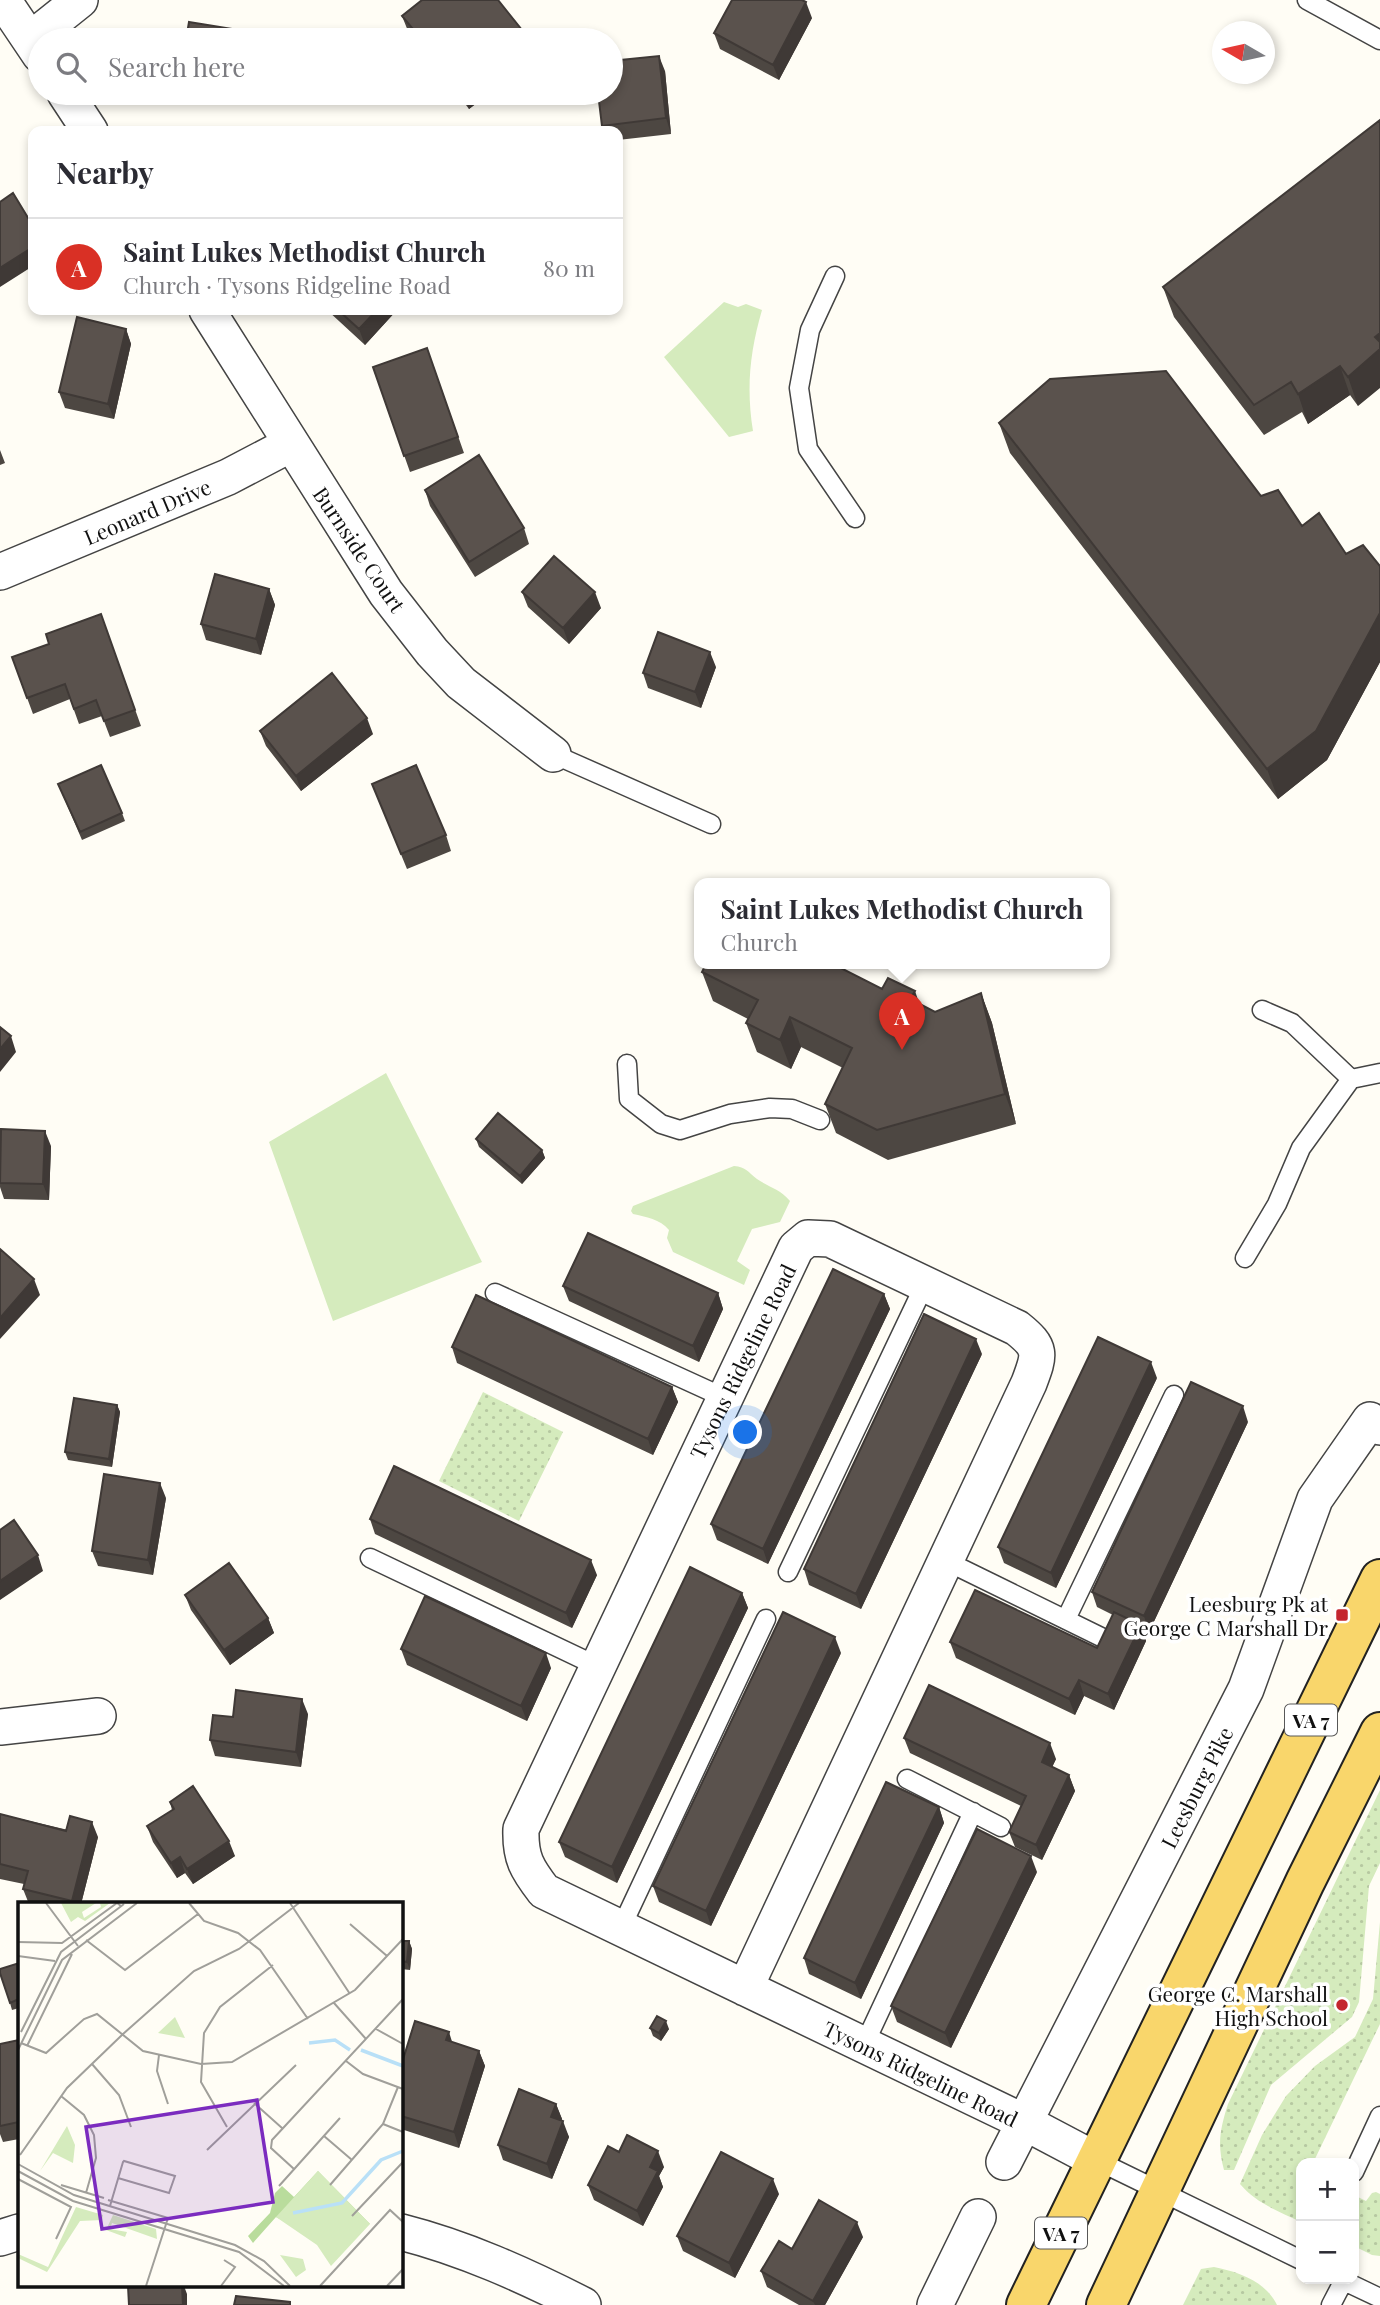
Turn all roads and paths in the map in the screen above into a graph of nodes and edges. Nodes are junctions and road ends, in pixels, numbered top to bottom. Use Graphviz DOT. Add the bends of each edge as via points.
graph roads {
  1 [pos="4,0"];
  2 [pos="80,0"];
  3 [pos="1307,0"];
  4 [pos="54,28"];
  5 [pos="28,37"];
  6 [pos="1380,40"];
  7 [pos="73,105"];
  8 [pos="87,126"];
  9 [pos="835,276"];
  10 [pos="210,315"];
  11 [pos="291,444"];
  12 [pos="855,518"];
  13 [pos="0,572"];
  14 [pos="553,754"];
  15 [pos="711,824"];
  16 [pos="1262,1010"];
  17 [pos="627,1064"];
  18 [pos="1380,1073"];
  19 [pos="1351,1079"];
  20 [pos="820,1120"];
  21 [pos="1245,1258"];
  22 [pos="925,1284"];
  23 [pos="495,1293"];
  24 [pos="1174,1395"];
  25 [pos="725,1398"];
  26 [pos="1380,1427"];
  27 [pos="370,1558"];
  28 [pos="946,1561"];
  29 [pos="788,1572"];
  30 [pos="1380,1579"];
  31 [pos="766,1619"];
  32 [pos="1066,1619"];
  33 [pos="1103,1637"];
  34 [pos="597,1666"];
  35 [pos="98,1716"];
  36 [pos="0,1727"];
  37 [pos="1380,1732"];
  38 [pos="907,1779"];
  39 [pos="973,1812"];
  40 [pos="1001,1827"];
  41 [pos="621,1928"];
  42 [pos="745,1988"];
  43 [pos="864,2045"];
  44 [pos="1380,2116"];
  45 [pos="1024,2122"];
  46 [pos="1096,2160"];
  47 [pos="1359,2161"];
  48 [pos="1004,2162"];
  49 [pos="1158,2191"];
  50 [pos="978,2217"];
  51 [pos="18,2232"];
  52 [pos="402,2232"];
  53 [pos="0,2238"];
  54 [pos="1296,2258"];
  55 [pos="1340,2284"];
  56 [pos="1350,2284"];
  57 [pos="1380,2298"];
  58 [pos="583,2305"];
  59 [pos="935,2305"];
  60 [pos="1026,2305"];
  61 [pos="1106,2305"];
  62 [pos="1331,2305"];
  1 -- 5 [label="street"];
  2 -- 4 [label="street"];
  3 -- 6 [label="lane"];
  7 -- 8 [label="street"];
  9 -- 12 [label="lane" via="810,330 799,388 808,449"];
  10 -- 11 [label="street, Burnside Court"];
  11 -- 13 [label="street, Leonard Drive" via="228,477"];
  11 -- 14 [label="street, Burnside Court" via="386,593 432,652 461,683"];
  14 -- 15 [label="lane"];
  16 -- 19 [label="lane" via="1292,1023"];
  17 -- 20 [label="lane" via="629,1099 661,1124 680,1130 730,1114 770,1108 792,1108"];
  18 -- 19 [label="lane"];
  19 -- 21 [label="lane" via="1301,1148 1277,1204"];
  22 -- 25 [label="street, Tysons Ridgeline Road" via="830,1239 808,1238 796,1248"];
  22 -- 28 [label="street, Tysons Ridgeline Road" via="1017,1328 1034,1342 1037,1353 1030,1383"];
  22 -- 29 [label="lane"];
  23 -- 25 [label="lane"];
  24 -- 32 [label="lane"];
  25 -- 34 [label="street, Tysons Ridgeline Road"];
  26 -- 45 [label="street, Leesburg Pike" via="1370,1420 1315,1499 1246,1689"];
  27 -- 34 [label="lane"];
  28 -- 32 [label="lane"];
  28 -- 42 [label="street, Tysons Ridgeline Road"];
  30 -- 46 [label="main road, VA 7"];
  31 -- 41 [label="lane"];
  32 -- 33 [label="lane"];
  34 -- 41 [label="street, Tysons Ridgeline Road" via="521,1829 520,1843 527,1869 544,1891"];
  35 -- 36 [label="street"];
  37 -- 49 [label="main road"];
  38 -- 39 [label="lane"];
  39 -- 40 [label="lane"];
  39 -- 43 [label="lane"];
  41 -- 42 [label="street, Tysons Ridgeline Road"];
  42 -- 43 [label="street, Tysons Ridgeline Road"];
  43 -- 45 [label="street, Tysons Ridgeline Road"];
  44 -- 47 [label="lane"];
  45 -- 46 [label="street, Tysons Ridgeline Road"];
  45 -- 48 [label="street, Leesburg Pike"];
  46 -- 49 [label="lane"];
  46 -- 60 [label="main road, VA 7"];
  49 -- 54 [label="lane"];
  49 -- 61 [label="main road"];
  50 -- 59 [label="street"];
  51 -- 53 [label="street"];
  52 -- 58 [label="street" via="523,2275"];
  55 -- 62 [label="lane"];
  56 -- 57 [label="lane"];
}
